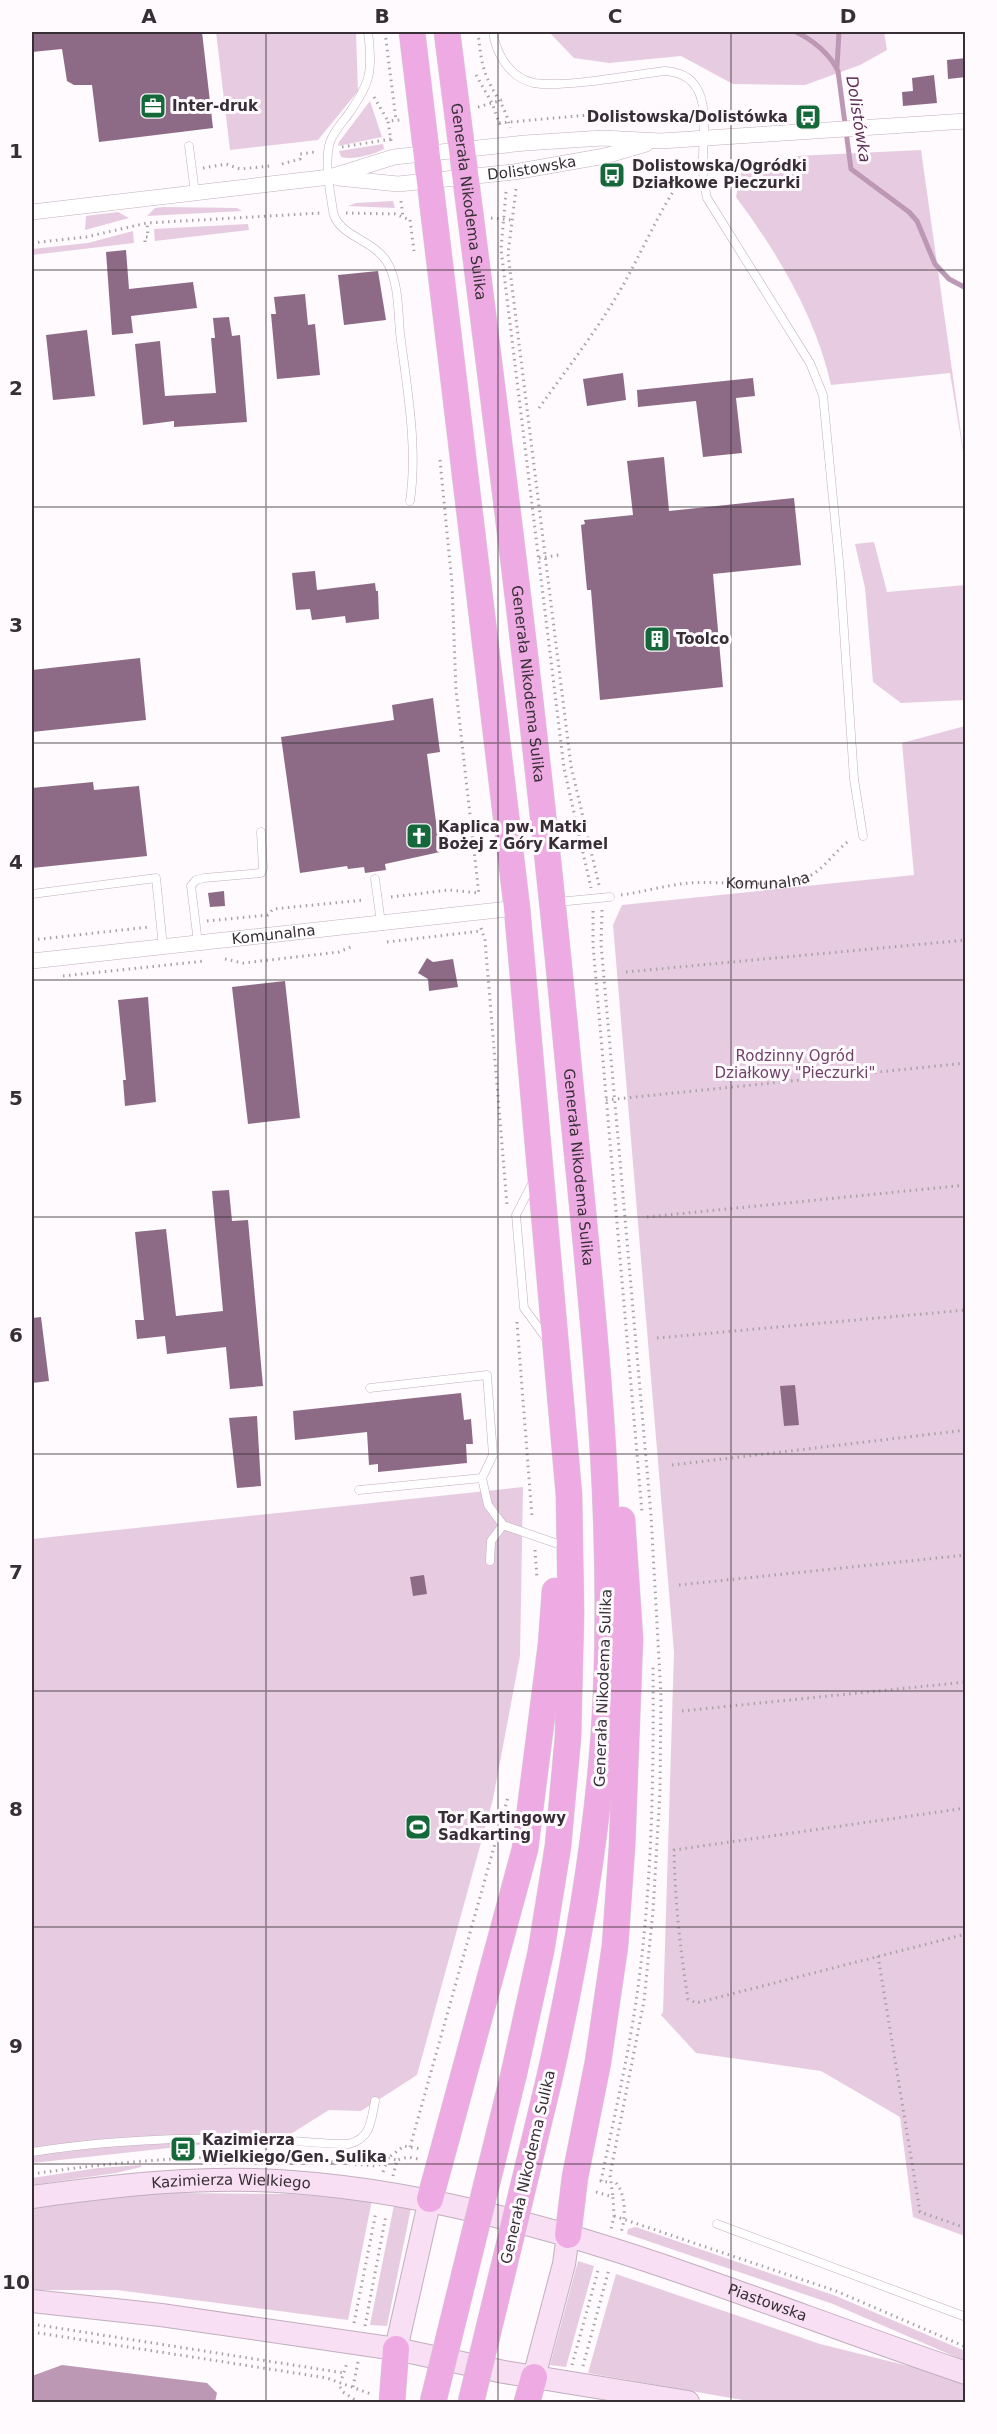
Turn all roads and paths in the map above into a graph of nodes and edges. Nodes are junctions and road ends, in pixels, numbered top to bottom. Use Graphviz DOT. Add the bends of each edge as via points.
graph roads {
  1 [pos="368,32"];
  2 [pos="385,32"];
  3 [pos="412,32"];
  4 [pos="447,32"];
  5 [pos="478,32"];
  6 [pos="493,32"];
  7 [pos="474,70"];
  8 [pos="367,86"];
  9 [pos="502,100"];
  10 [pos="492,103"];
  11 [pos="469,109"];
  12 [pos="692,112"];
  13 [pos="403,119"];
  14 [pos="396,120"];
  15 [pos="388,121"];
  16 [pos="509,122"];
  17 [pos="966,122"];
  18 [pos="499,123"];
  19 [pos="511,132"];
  20 [pos="501,133"];
  21 [pos="704,138"];
  22 [pos="391,139"];
  23 [pos="661,141"];
  24 [pos="392,144"];
  25 [pos="189,146"];
  26 [pos="338,148"];
  27 [pos="463,150"];
  28 [pos="320,151"];
  29 [pos="427,153"];
  30 [pos="192,169"];
  31 [pos="330,177"];
  32 [pos="466,177"];
  33 [pos="430,181"];
  34 [pos="680,181"];
  35 [pos="516,186"];
  36 [pos="506,192"];
  37 [pos="195,193"];
  38 [pos="401,202"];
  39 [pos="32,212"];
  40 [pos="322,213"];
  41 [pos="344,213"];
  42 [pos="403,218"];
  43 [pos="491,218"];
  44 [pos="503,218"];
  45 [pos="410,220"];
  46 [pos="511,220"];
  47 [pos="147,223"];
  48 [pos="417,223"];
  49 [pos="145,242"];
  50 [pos="32,243"];
  51 [pos="415,253"];
  52 [pos="539,408"];
  53 [pos="440,456"];
  54 [pos="410,501"];
  55 [pos="559,555"];
  56 [pos="545,557"];
  57 [pos="539,558"];
  58 [pos="261,832"];
  59 [pos="863,836"];
  60 [pos="375,879"];
  61 [pos="591,889"];
  62 [pos="600,889"];
  63 [pos="32,894"];
  64 [pos="387,897"];
  65 [pos="609,897"];
  66 [pos="368,899"];
  67 [pos="553,902"];
  68 [pos="517,908"];
  69 [pos="207,921"];
  70 [pos="381,923"];
  71 [pos="162,926"];
  72 [pos="482,932"];
  73 [pos="32,940"];
  74 [pos="966,940"];
  75 [pos="387,942"];
  76 [pos="198,943"];
  77 [pos="353,946"];
  78 [pos="164,947"];
  79 [pos="225,959"];
  80 [pos="32,961"];
  81 [pos="205,961"];
  82 [pos="626,972"];
  83 [pos="55,977"];
  84 [pos="966,1063"];
  85 [pos="606,1100"];
  86 [pos="966,1185"];
  87 [pos="648,1217"];
  88 [pos="966,1310"];
  89 [pos="592,1324"];
  90 [pos="657,1338"];
  91 [pos="370,1388"];
  92 [pos="562,1405"];
  93 [pos="966,1430"];
  94 [pos="672,1465"];
  95 [pos="482,1478"];
  96 [pos="359,1490"];
  97 [pos="503,1525"];
  98 [pos="545,1544"];
  99 [pos="966,1555"];
  100 [pos="490,1561"];
  101 [pos="679,1585"];
  102 [pos="538,1590"];
  103 [pos="966,1682"];
  104 [pos="682,1711"];
  105 [pos="510,1789"];
  106 [pos="966,1808"];
  107 [pos="966,1934"];
  108 [pos="878,1956"];
  109 [pos="375,2102"];
  110 [pos="410,2147"];
  111 [pos="426,2150"];
  112 [pos="32,2152"];
  113 [pos="420,2159"];
  114 [pos="383,2172"];
  115 [pos="394,2172"];
  116 [pos="616,2183"];
  117 [pos="592,2191"];
  118 [pos="32,2198"];
  119 [pos="430,2199"];
  120 [pos="378,2202"];
  121 [pos="386,2214"];
  122 [pos="615,2216"];
  123 [pos="626,2218"];
  124 [pos="717,2224"];
  125 [pos="611,2228"];
  126 [pos="966,2228"];
  127 [pos="621,2232"];
  128 [pos="568,2235"];
  129 [pos="599,2266"];
  130 [pos="609,2270"];
  131 [pos="32,2301"];
  132 [pos="966,2317"];
  133 [pos="32,2324"];
  134 [pos="354,2324"];
  135 [pos="365,2325"];
  136 [pos="32,2332"];
  137 [pos="966,2347"];
  138 [pos="396,2349"];
  139 [pos="347,2363"];
  140 [pos="357,2369"];
  141 [pos="571,2371"];
  142 [pos="581,2373"];
  143 [pos="966,2373"];
  144 [pos="534,2377"];
  145 [pos="340,2387"];
  146 [pos="353,2387"];
  147 [pos="382,2398"];
  148 [pos="358,2403"];
  149 [pos="433,2403"];
  150 [pos="471,2403"];
  151 [pos="527,2403"];
  152 [pos="688,2403"];
  1 -- 8 [label="lane" via="372,68"];
  2 -- 14 [label="path"];
  3 -- 29 [label="highway"];
  4 -- 27 [label="highway, Generała Nikodema Sulika"];
  5 -- 9 [label="path" via="483,68"];
  6 -- 21 [label="lane" via="500,57 523,79 533,83 665,71 682,73 697,87 701,98"];
  7 -- 10 [label="path"];
  8 -- 15 [label="path"];
  8 -- 31 [label="lane" via="331,139"];
  9 -- 10 [label="path"];
  9 -- 16 [label="path"];
  10 -- 11 [label="path"];
  10 -- 18 [label="path"];
  12 -- 16 [label="path" via="622,111"];
  13 -- 14 [label="path"];
  14 -- 15 [label="path"];
  15 -- 22 [label="path"];
  16 -- 18 [label="path"];
  16 -- 19 [label="path"];
  17 -- 21 [label="street, Dolistowska"];
  18 -- 20 [label="path"];
  21 -- 23 [label="street, Dolistowska"];
  21 -- 59 [label="lane" via="702,169 711,207 810,363 823,395 854,779"];
  22 -- 24 [label="path"];
  22 -- 26 [label="path"];
  23 -- 27 [label="street, Dolistowska" via="603,138"];
  23 -- 32 [label="street, Dolistowska" via="606,156"];
  25 -- 30 [label="lane"];
  27 -- 29 [label="street, Dolistowska"];
  27 -- 32 [label="highway, Generała Nikodema Sulika"];
  28 -- 30 [label="path" via="300,154 300,159 275,165 240,169 226,164"];
  29 -- 31 [label="street, Dolistowska" via="394,157"];
  29 -- 33 [label="highway"];
  30 -- 37 [label="lane"];
  31 -- 33 [label="street, Dolistowska" via="398,184"];
  31 -- 37 [label="street, Dolistowska"];
  31 -- 54 [label="lane" via="337,222 372,245 392,273 408,402 413,482"];
  32 -- 33 [label="street, Dolistowska"];
  32 -- 67 [label="highway, Generała Nikodema Sulika"];
  33 -- 68 [label="highway"];
  34 -- 52 [label="path" via="606,313"];
  35 -- 46 [label="path"];
  36 -- 44 [label="path"];
  37 -- 39 [label="street, Dolistowska"];
  38 -- 42 [label="path"];
  40 -- 47 [label="path"];
  41 -- 42 [label="path" via="395,214"];
  42 -- 45 [label="path"];
  43 -- 44 [label="path"];
  44 -- 46 [label="path"];
  44 -- 57 [label="path" via="501,249"];
  45 -- 48 [label="path"];
  45 -- 51 [label="path"];
  46 -- 56 [label="path" via="508,254"];
  47 -- 49 [label="path"];
  47 -- 50 [label="path" via="86,237"];
  53 -- 64 [label="path" via="452,584 456,690 480,888 478,893 449,890"];
  55 -- 56 [label="path"];
  56 -- 57 [label="path"];
  56 -- 62 [label="path" via="571,766"];
  57 -- 61 [label="path" via="564,768"];
  58 -- 76 [label="lane" via="261,873 204,878 191,886"];
  59 -- 65 [label="path, Komunalna" via="838,848 812,875 794,880 692,882"];
  60 -- 70 [label="lane"];
  63 -- 71 [label="lane" via="156,878"];
  65 -- 67 [label="lane"];
  66 -- 69 [label="path"];
  67 -- 89 [label="highway, Generała Nikodema Sulika"];
  68 -- 70 [label="street, Komunalna"];
  68 -- 92 [label="highway"];
  70 -- 76 [label="street, Komunalna"];
  71 -- 73 [label="path"];
  71 -- 78 [label="lane"];
  72 -- 75 [label="path"];
  74 -- 82 [label="path"];
  76 -- 78 [label="street, Komunalna"];
  77 -- 79 [label="path" via="339,952 243,963"];
  78 -- 80 [label="street, Komunalna"];
  81 -- 83 [label="path"];
  84 -- 85 [label="path"];
  86 -- 87 [label="path"];
  88 -- 90 [label="path"];
  89 -- 128 [label="highway" via="617,1446 630,1639 615,1946"];
  89 -- 150 [label="highway, Generała Nikodema Sulika, bridge" via="608,1624 594,1841 574,1967"];
  91 -- 95 [label="lane" via="487,1375 493,1455"];
  92 -- 98 [label="highway"];
  92 -- 149 [label="highway, bridge" via="571,1602 568,1737 558,1846 541,1951 514,2073"];
  93 -- 94 [label="path"];
  95 -- 96 [label="lane"];
  95 -- 97 [label="lane" via="488,1505"];
  97 -- 98 [label="lane"];
  97 -- 100 [label="lane" via="491,1541"];
  98 -- 102 [label="path"];
  98 -- 119 [label="highway" via="551,1645 525,1849"];
  99 -- 101 [label="path"];
  103 -- 104 [label="path"];
  105 -- 110 [label="path"];
  106 -- 108 [label="path" via="675,1850 675,1903 688,1999 696,2003"];
  107 -- 108 [label="path"];
  108 -- 126 [label="path" via="920,2212"];
  109 -- 112 [label="lane" via="369,2131 358,2142 349,2144 262,2139 171,2140"];
  110 -- 111 [label="path"];
  110 -- 114 [label="path" via="404,2146 388,2158"];
  113 -- 115 [label="path" via="403,2157 397,2160"];
  116 -- 123 [label="path" via="621,2188"];
  117 -- 122 [label="path" via="613,2197"];
  118 -- 119 [label="main road, Kazimierza Wielkiego" via="132,2184 236,2181 302,2183"];
  119 -- 128 [label="main road, Kazimierza Wielkiego"];
  119 -- 138 [label="main road"];
  120 -- 134 [label="path"];
  121 -- 135 [label="path"];
  122 -- 123 [label="path"];
  122 -- 125 [label="path"];
  123 -- 127 [label="path"];
  123 -- 137 [label="path" via="836,2291"];
  124 -- 132 [label="lane"];
  128 -- 143 [label="main road, Piastowska"];
  128 -- 144 [label="main road"];
  129 -- 141 [label="path"];
  130 -- 142 [label="path"];
  131 -- 138 [label="main road"];
  133 -- 139 [label="path" via="343,2375"];
  136 -- 146 [label="path" via="327,2378"];
  138 -- 144 [label="main road"];
  138 -- 147 [label="highway"];
  140 -- 146 [label="path"];
  144 -- 151 [label="highway"];
  144 -- 152 [label="main road"];
  145 -- 148 [label="path"];
  146 -- 147 [label="path"];
}
